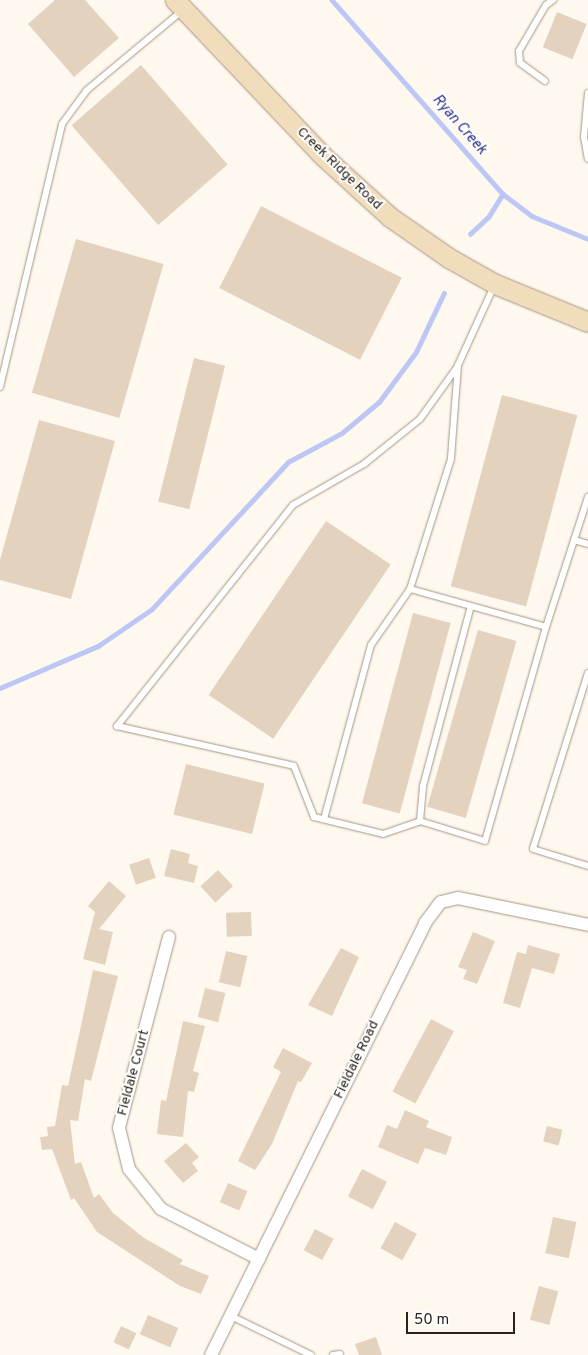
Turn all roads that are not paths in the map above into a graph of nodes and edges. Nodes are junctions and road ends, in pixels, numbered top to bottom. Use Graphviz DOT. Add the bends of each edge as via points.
graph roads {
  1 [pos="553,0"];
  2 [pos="179,5"];
  3 [pos="544,81"];
  4 [pos="588,93"];
  5 [pos="588,159"];
  6 [pos="496,284"];
  7 [pos="588,322"];
  8 [pos="458,366"];
  9 [pos="0,388"];
  10 [pos="588,497"];
  11 [pos="574,540"];
  12 [pos="588,544"];
  13 [pos="410,589"];
  14 [pos="471,606"];
  15 [pos="546,627"];
  16 [pos="588,673"];
  17 [pos="324,819"];
  18 [pos="420,821"];
  19 [pos="588,866"];
  20 [pos="588,925"];
  21 [pos="170,937"];
  22 [pos="259,1258"];
  23 [pos="231,1316"];
  24 [pos="211,1355"];
  25 [pos="311,1355"];
  1 -- 3 [label="lane" via="546,5 519,51 520,63"];
  2 -- 6 [label="main road, Creek Ridge Road" via="356,190 421,239"];
  2 -- 9 [label="lane" via="88,90 64,119"];
  4 -- 5 [label="lane" via="584,137"];
  6 -- 7 [label="main road, Creek Ridge Road"];
  6 -- 8 [label="lane"];
  8 -- 13 [label="lane" via="451,459"];
  8 -- 17 [label="lane" via="420,419 364,464 293,505 117,726 294,766 314,817"];
  10 -- 11 [label="lane"];
  11 -- 12 [label="lane"];
  11 -- 15 [label="lane"];
  13 -- 14 [label="lane"];
  13 -- 17 [label="lane" via="371,645"];
  14 -- 15 [label="lane"];
  14 -- 18 [label="lane" via="423,786"];
  15 -- 18 [label="lane" via="485,841"];
  16 -- 19 [label="lane" via="533,850"];
  17 -- 18 [label="lane" via="383,834"];
  20 -- 22 [label="street, Fieldale Road" via="458,898 441,902 425,924"];
  21 -- 22 [label="street, Fieldale Court" via="119,1128 129,1169 161,1209"];
  22 -- 23 [label="street, Fieldale Road"];
  23 -- 24 [label="street, Fieldale Road"];
  23 -- 25 [label="lane"];
}
